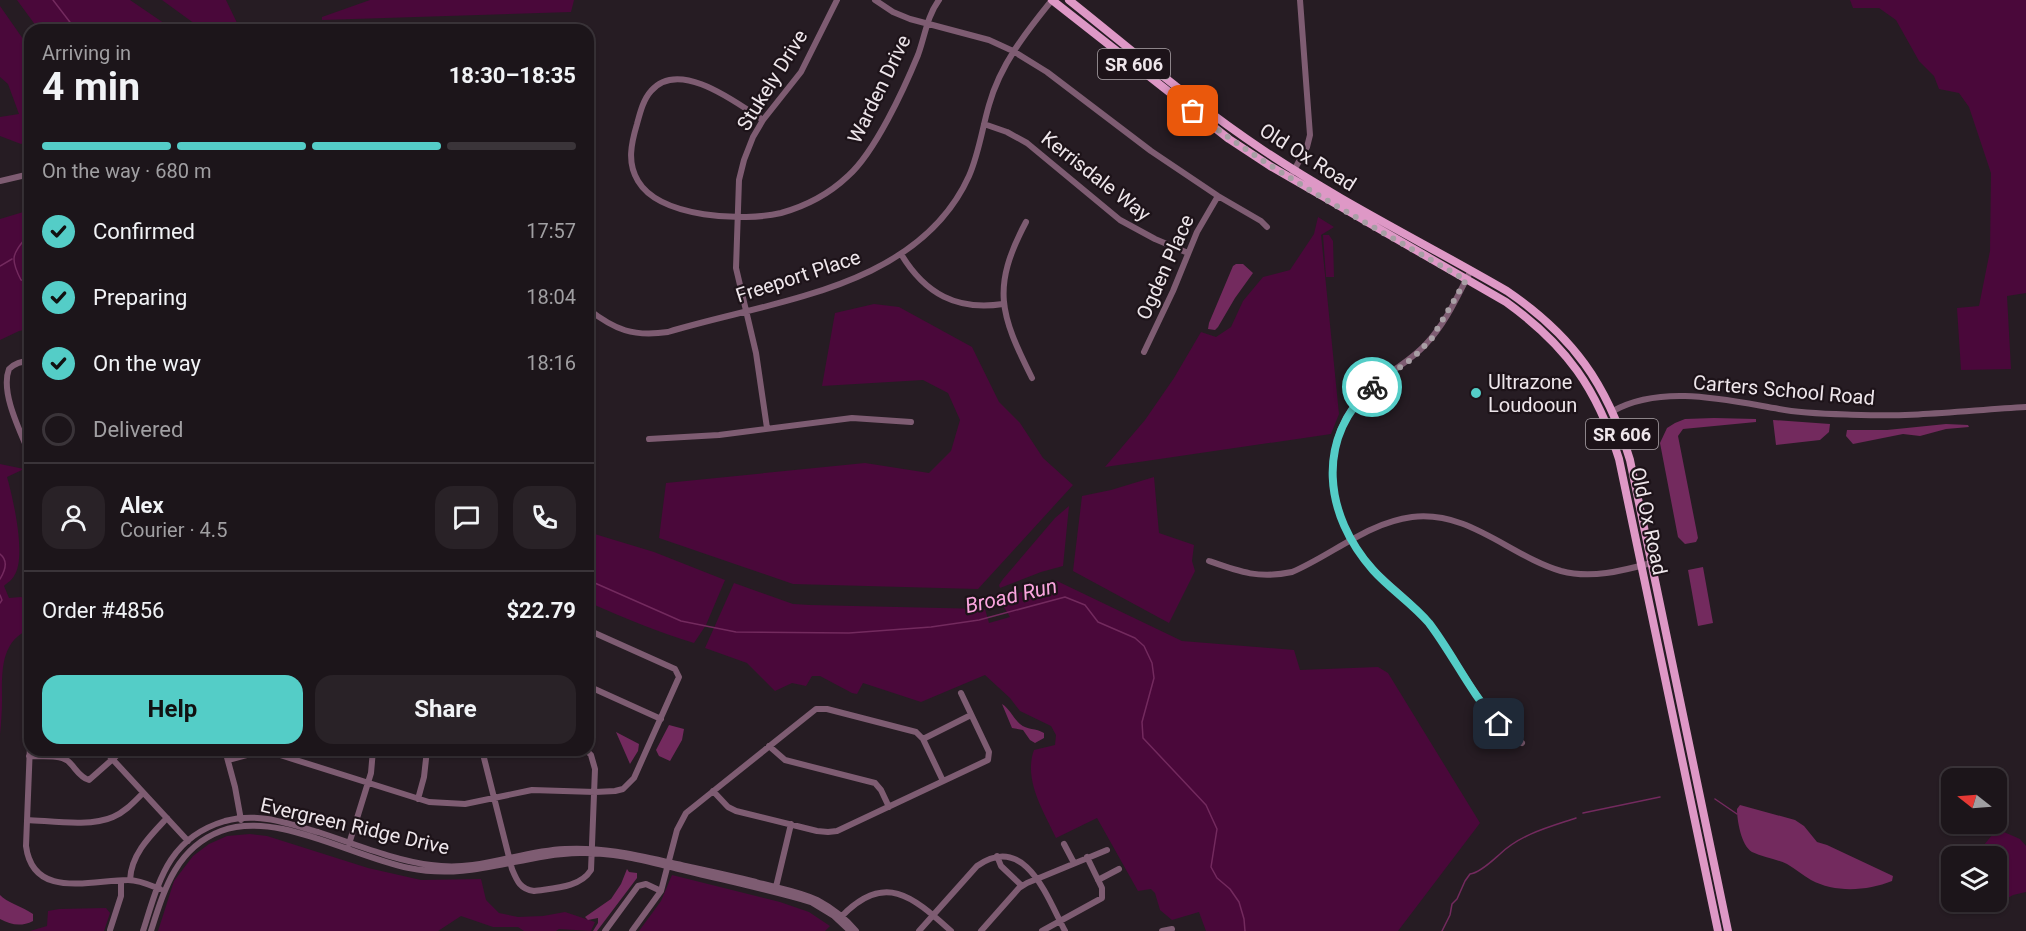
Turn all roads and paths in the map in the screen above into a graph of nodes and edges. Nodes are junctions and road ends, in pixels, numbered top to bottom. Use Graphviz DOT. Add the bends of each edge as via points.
graph roads {
  1 [pos="837,0"];
  2 [pos="875,0"];
  3 [pos="939,0"];
  4 [pos="1052,0"];
  5 [pos="1070,0"];
  6 [pos="1300,0"];
  7 [pos="927,24"];
  8 [pos="1013,51"];
  9 [pos="763,120"];
  10 [pos="984,124"];
  11 [pos="1294,170"];
  12 [pos="24,175"];
  13 [pos="1290,178"];
  14 [pos="0,181"];
  15 [pos="1218,196"];
  16 [pos="737,216"];
  17 [pos="1026,222"];
  18 [pos="1266,227"];
  19 [pos="1188,253"];
  20 [pos="901,254"];
  21 [pos="1472,270"];
  22 [pos="1466,280"];
  23 [pos="1003,304"];
  24 [pos="746,312"];
  25 [pos="594,313"];
  26 [pos="1144,352"];
  27 [pos="24,362"];
  28 [pos="1032,378"];
  29 [pos="2026,407"];
  30 [pos="1613,411"];
  31 [pos="911,422"];
  32 [pos="767,428"];
  33 [pos="649,440"];
  34 [pos="24,443"];
  35 [pos="1352,540"];
  36 [pos="1209,561"];
  37 [pos="1651,563"];
  38 [pos="1642,566"];
  39 [pos="594,633"];
  40 [pos="594,689"];
  41 [pos="961,693"];
  42 [pos="971,715"];
  43 [pos="661,719"];
  44 [pos="923,739"];
  45 [pos="1522,743"];
  46 [pos="769,746"];
  47 [pos="29,756"];
  48 [pos="110,756"];
  49 [pos="116,756"];
  50 [pos="227,756"];
  51 [pos="243,756"];
  52 [pos="279,756"];
  53 [pos="373,756"];
  54 [pos="426,756"];
  55 [pos="483,756"];
  56 [pos="590,756"];
  57 [pos="113,759"];
  58 [pos="228,760"];
  59 [pos="943,781"];
  60 [pos="368,783"];
  61 [pos="713,791"];
  62 [pos="595,792"];
  63 [pos="143,793"];
  64 [pos="418,799"];
  65 [pos="494,799"];
  66 [pos="888,807"];
  67 [pos="167,818"];
  68 [pos="240,818"];
  69 [pos="27,820"];
  70 [pos="790,825"];
  71 [pos="242,826"];
  72 [pos="188,841"];
  73 [pos="350,842"];
  74 [pos="1064,844"];
  75 [pos="348,850"];
  76 [pos="1107,850"];
  77 [pos="593,851"];
  78 [pos="997,856"];
  79 [pos="1087,857"];
  80 [pos="510,862"];
  81 [pos="1074,863"];
  82 [pos="668,864"];
  83 [pos="1119,869"];
  84 [pos="1036,878"];
  85 [pos="130,880"];
  86 [pos="1098,880"];
  87 [pos="121,881"];
  88 [pos="1022,886"];
  89 [pos="160,890"];
  90 [pos="775,890"];
  91 [pos="661,891"];
  92 [pos="933,915"];
  93 [pos="841,918"];
  94 [pos="1059,920"];
  95 [pos="1172,928"];
  96 [pos="110,930"];
  97 [pos="143,931"];
  98 [pos="151,931"];
  99 [pos="606,931"];
  100 [pos="633,931"];
  101 [pos="850,931"];
  102 [pos="856,931"];
  103 [pos="920,931"];
  104 [pos="951,931"];
  105 [pos="981,931"];
  106 [pos="1042,931"];
  107 [pos="1065,931"];
  108 [pos="1162,931"];
  109 [pos="1718,931"];
  110 [pos="1728,931"];
  1 -- 9 [label="street, Stukely Drive" via="801,72"];
  2 -- 7 [label="street" via="893,12"];
  3 -- 7 [label="street, Warden Drive"];
  4 -- 8 [label="street, Freeport Place"];
  4 -- 13 [label="main road, Old Ox Road / SR 606" via="1223,134"];
  5 -- 11 [label="main road, Old Ox Road / SR 606" via="1199,104"];
  6 -- 11 [label="street" via="1310,135"];
  7 -- 8 [label="street" via="989,40"];
  7 -- 16 [label="street, Warden Drive" via="912,67 881,130 849,175 826,194 798,207 774,214"];
  8 -- 10 [label="street, Freeport Place"];
  8 -- 15 [label="street"];
  9 -- 16 [label="street, Stukely Drive" via="744,160"];
  9 -- 16 [label="street" via="732,99 691,80 672,79 656,86 647,96 631,143 635,177 655,199 688,210"];
  10 -- 19 [label="street, Kerrisdale Way" via="1027,143 1120,220"];
  10 -- 20 [label="street, Freeport Place" via="973,165 957,197 933,228"];
  11 -- 13 [label="street"];
  11 -- 21 [label="main road, Old Ox Road / SR 606"];
  12 -- 14 [label="street"];
  13 -- 22 [label="main road, Old Ox Road / SR 606"];
  15 -- 18 [label="street"];
  15 -- 19 [label="street, Ogden Place"];
  16 -- 24 [label="street, Stukely Drive" via="736,268"];
  17 -- 23 [label="street" via="1009,259"];
  19 -- 26 [label="street, Ogden Place"];
  20 -- 23 [label="street" via="920,281 947,298 979,307"];
  20 -- 24 [label="street, Freeport Place" via="838,285"];
  21 -- 22 [label="street"];
  21 -- 30 [label="main road, Old Ox Road / SR 606" via="1523,302 1550,325 1580,357"];
  22 -- 35 [label="street" via="1432,338 1413,358 1362,396 1343,424 1335,450 1332,482 1337,508"];
  22 -- 38 [label="main road, Old Ox Road / SR 606" via="1538,326 1586,382 1603,413 1619,459"];
  23 -- 28 [label="street" via="1013,338"];
  24 -- 25 [label="street, Freeport Place" via="651,334 623,330"];
  24 -- 32 [label="street, Stukely Drive"];
  27 -- 34 [label="street" via="9,369 0,392"];
  29 -- 30 [label="street, Carters School Road" via="1862,415 1781,410 1701,397 1647,398"];
  30 -- 37 [label="main road, Old Ox Road / SR 606" via="1630,460"];
  31 -- 32 [label="street" via="852,418"];
  32 -- 33 [label="street"];
  35 -- 36 [label="street" via="1298,569 1276,575 1252,575"];
  35 -- 38 [label="street" via="1383,524 1431,517 1466,524 1562,571 1596,574"];
  35 -- 45 [label="street" via="1373,570 1430,625 1484,707"];
  37 -- 38 [label="street"];
  37 -- 110 [label="main road, Old Ox Road / SR 606"];
  38 -- 109 [label="main road, Old Ox Road / SR 606"];
  39 -- 43 [label="street" via="677,671 680,677"];
  40 -- 43 [label="street"];
  41 -- 42 [label="street"];
  42 -- 44 [label="street"];
  42 -- 59 [label="street" via="989,758"];
  43 -- 62 [label="street" via="629,784 620,790"];
  44 -- 46 [label="street" via="909,729 821,708"];
  44 -- 59 [label="street"];
  46 -- 61 [label="street"];
  46 -- 66 [label="street" via="785,760 875,783"];
  47 -- 57 [label="street" via="62,758 89,780"];
  47 -- 69 [label="street"];
  48 -- 57 [label="street"];
  49 -- 57 [label="street"];
  50 -- 58 [label="street"];
  51 -- 58 [label="street"];
  52 -- 60 [label="street"];
  53 -- 60 [label="street"];
  54 -- 64 [label="street"];
  55 -- 65 [label="street"];
  56 -- 62 [label="street" via="594,762"];
  57 -- 63 [label="street"];
  58 -- 68 [label="street"];
  59 -- 66 [label="street"];
  60 -- 64 [label="street"];
  60 -- 73 [label="street"];
  61 -- 70 [label="street" via="733,810"];
  61 -- 82 [label="street" via="681,820"];
  62 -- 65 [label="street" via="532,790"];
  62 -- 77 [label="street"];
  63 -- 67 [label="street"];
  63 -- 69 [label="street" via="119,814 105,820"];
  64 -- 65 [label="street" via="454,805"];
  65 -- 80 [label="street"];
  66 -- 70 [label="street" via="834,832"];
  67 -- 72 [label="street"];
  67 -- 85 [label="street" via="134,860"];
  68 -- 71 [label="street"];
  68 -- 72 [label="street, Evergreen Ridge Drive" via="213,826"];
  68 -- 73 [label="street, Evergreen Ridge Drive" via="276,820"];
  69 -- 87 [label="street" via="27,854 45,878 65,884"];
  70 -- 90 [label="street"];
  71 -- 75 [label="street, Evergreen Ridge Drive" via="274,827"];
  71 -- 89 [label="street, Evergreen Ridge Drive" via="213,835 194,848"];
  72 -- 89 [label="street, Evergreen Ridge Drive" via="170,860"];
  73 -- 75 [label="street"];
  73 -- 80 [label="street, Evergreen Ridge Drive" via="431,865"];
  74 -- 81 [label="street"];
  75 -- 80 [label="street, Evergreen Ridge Drive" via="422,870 465,871"];
  76 -- 79 [label="street"];
  77 -- 80 [label="street, Evergreen Ridge Drive"];
  77 -- 80 [label="street" via="591,870 578,883 534,891 521,886"];
  77 -- 82 [label="street, Evergreen Ridge Drive"];
  78 -- 84 [label="street" via="1018,860"];
  78 -- 88 [label="street" via="1001,866"];
  78 -- 92 [label="street" via="976,866"];
  79 -- 81 [label="street"];
  79 -- 86 [label="street"];
  81 -- 84 [label="street"];
  82 -- 90 [label="street, Evergreen Ridge Drive"];
  82 -- 91 [label="street"];
  83 -- 86 [label="street"];
  84 -- 88 [label="street"];
  84 -- 94 [label="street"];
  85 -- 87 [label="street"];
  85 -- 89 [label="street"];
  86 -- 94 [label="street" via="1101,898"];
  87 -- 96 [label="street" via="121,896"];
  88 -- 105 [label="street"];
  89 -- 97 [label="street, Evergreen Ridge Drive"];
  89 -- 98 [label="street, Evergreen Ridge Drive"];
  90 -- 93 [label="street, Evergreen Ridge Drive" via="811,902"];
  91 -- 99 [label="street" via="646,884 638,886"];
  91 -- 100 [label="street"];
  92 -- 93 [label="street" via="911,898 878,893 861,900"];
  92 -- 103 [label="street"];
  92 -- 104 [label="street"];
  93 -- 101 [label="street, Evergreen Ridge Drive"];
  93 -- 102 [label="street, Evergreen Ridge Drive"];
  94 -- 106 [label="street"];
  94 -- 107 [label="street"];
  95 -- 108 [label="street"];
}
